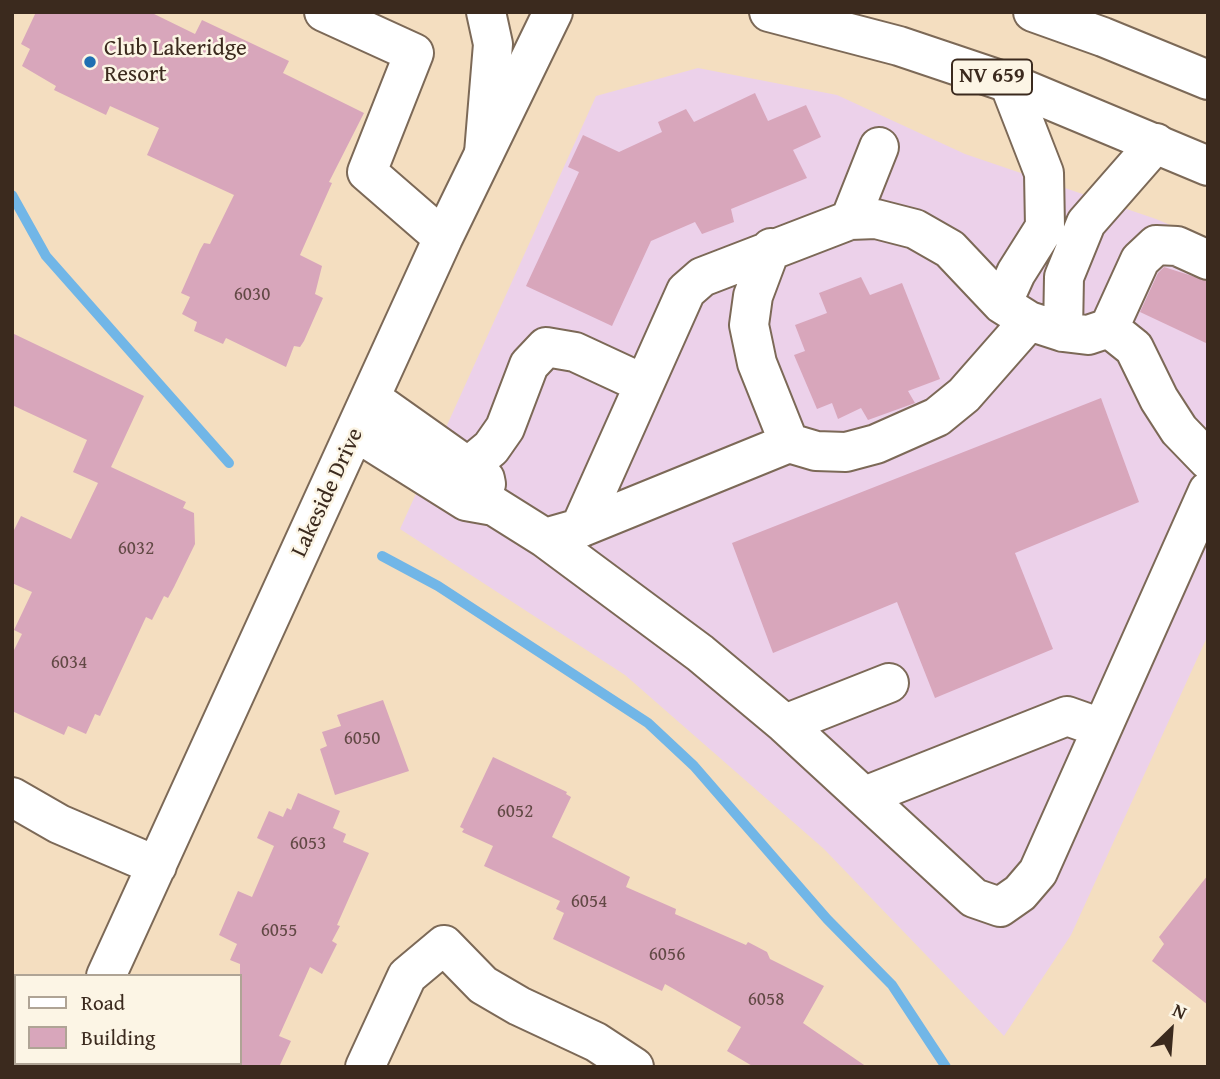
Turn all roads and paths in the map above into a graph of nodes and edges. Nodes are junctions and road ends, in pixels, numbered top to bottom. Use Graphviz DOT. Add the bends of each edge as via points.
graph roads {
  1 [pos="324,12"];
  2 [pos="486,12"];
  3 [pos="553,12"];
  4 [pos="769,12"];
  5 [pos="1033,12"];
  6 [pos="1208,80"];
  7 [pos="1009,83"];
  8 [pos="1156,143"];
  9 [pos="880,147"];
  10 [pos="484,153"];
  11 [pos="1208,166"];
  12 [pos="850,220"];
  13 [pos="443,238"];
  14 [pos="771,248"];
  15 [pos="1208,260"];
  16 [pos="1032,319"];
  17 [pos="1109,328"];
  18 [pos="644,384"];
  19 [pos="364,415"];
  20 [pos="789,443"];
  21 [pos="1208,460"];
  22 [pos="468,467"];
  23 [pos="1208,491"];
  24 [pos="494,506"];
  25 [pos="562,533"];
  26 [pos="890,683"];
  27 [pos="785,724"];
  28 [pos="1101,728"];
  29 [pos="865,796"];
  30 [pos="12,797"];
  31 [pos="157,866"];
  32 [pos="107,974"];
  33 [pos="365,1067"];
  34 [pos="634,1067"];
  1 -- 13 [label="street" via="414,53 367,172"];
  2 -- 10 [label="street" via="493,44"];
  3 -- 10 [label="street, Lakeside Drive"];
  4 -- 7 [label="street, NV 659" via="899,46"];
  5 -- 6 [label="street"];
  7 -- 8 [label="street, NV 659"];
  7 -- 16 [label="street" via="1044,173 1045,227 1016,273"];
  8 -- 11 [label="street, NV 659"];
  8 -- 16 [label="street" via="1086,223 1064,277"];
  9 -- 12 [label="street"];
  10 -- 13 [label="street, Lakeside Drive"];
  12 -- 14 [label="street"];
  12 -- 16 [label="street" via="876,219 915,229 950,249"];
  13 -- 19 [label="street, Lakeside Drive"];
  14 -- 18 [label="street" via="702,277 686,291"];
  14 -- 20 [label="street" via="753,296 749,325 757,363"];
  15 -- 17 [label="street" via="1177,246 1156,245 1140,260"];
  16 -- 17 [label="street" via="1088,335"];
  16 -- 20 [label="street" via="964,395 937,416 876,444 846,452 816,451"];
  17 -- 21 [label="street" via="1134,348 1165,409"];
  18 -- 22 [label="street" via="575,352 546,347 529,365 505,428 491,448"];
  18 -- 25 [label="street"];
  19 -- 22 [label="street"];
  19 -- 24 [label="street" via="466,501"];
  19 -- 31 [label="street, Lakeside Drive"];
  20 -- 25 [label="street"];
  22 -- 24 [label="street" via="485,480"];
  23 -- 28 [label="street"];
  24 -- 25 [label="street"];
  25 -- 27 [label="street"];
  26 -- 27 [label="street"];
  27 -- 29 [label="street"];
  28 -- 29 [label="street" via="1067,716"];
  28 -- 29 [label="street" via="1038,872 1000,907 974,898"];
  30 -- 31 [label="street" via="59,824"];
  31 -- 32 [label="street, Lakeside Drive"];
  33 -- 34 [label="street" via="407,976 444,945 483,985 596,1042"];
}
